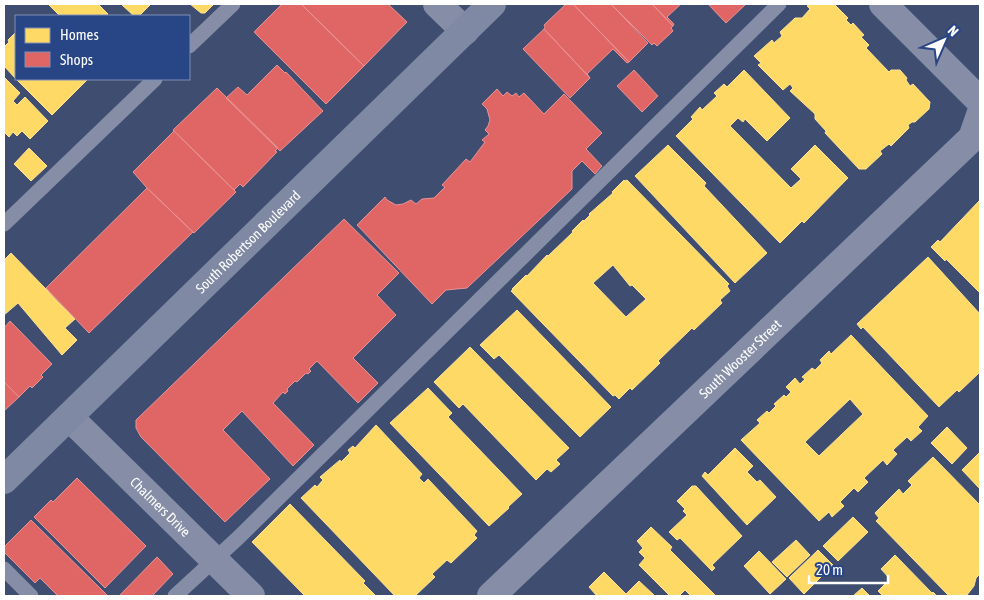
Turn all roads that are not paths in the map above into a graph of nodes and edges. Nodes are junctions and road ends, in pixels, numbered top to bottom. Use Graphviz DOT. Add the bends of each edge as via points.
graph roads {
  1 [pos="233,4"];
  2 [pos="438,4"];
  3 [pos="492,4"];
  4 [pos="779,4"];
  5 [pos="883,4"];
  6 [pos="465,31"];
  7 [pos="190,45"];
  8 [pos="154,80"];
  9 [pos="980,101"];
  10 [pos="980,115"];
  11 [pos="4,224"];
  12 [pos="69,416"];
  13 [pos="4,480"];
  14 [pos="215,560"];
  15 [pos="4,570"];
  16 [pos="31,596"];
  17 [pos="175,596"];
  18 [pos="251,596"];
  19 [pos="491,596"];
  1 -- 7 [label="lane"];
  2 -- 6 [label="street"];
  3 -- 6 [label="main road, South Robertson Boulevard"];
  4 -- 14 [label="lane"];
  5 -- 9 [label="street"];
  6 -- 12 [label="main road, South Robertson Boulevard"];
  8 -- 11 [label="lane"];
  10 -- 19 [label="street, South Wooster Street" via="972,138"];
  12 -- 13 [label="main road, South Robertson Boulevard"];
  12 -- 14 [label="street, Chalmers Drive"];
  14 -- 17 [label="lane"];
  14 -- 18 [label="street, Chalmers Drive"];
  15 -- 16 [label="lane"];
}
